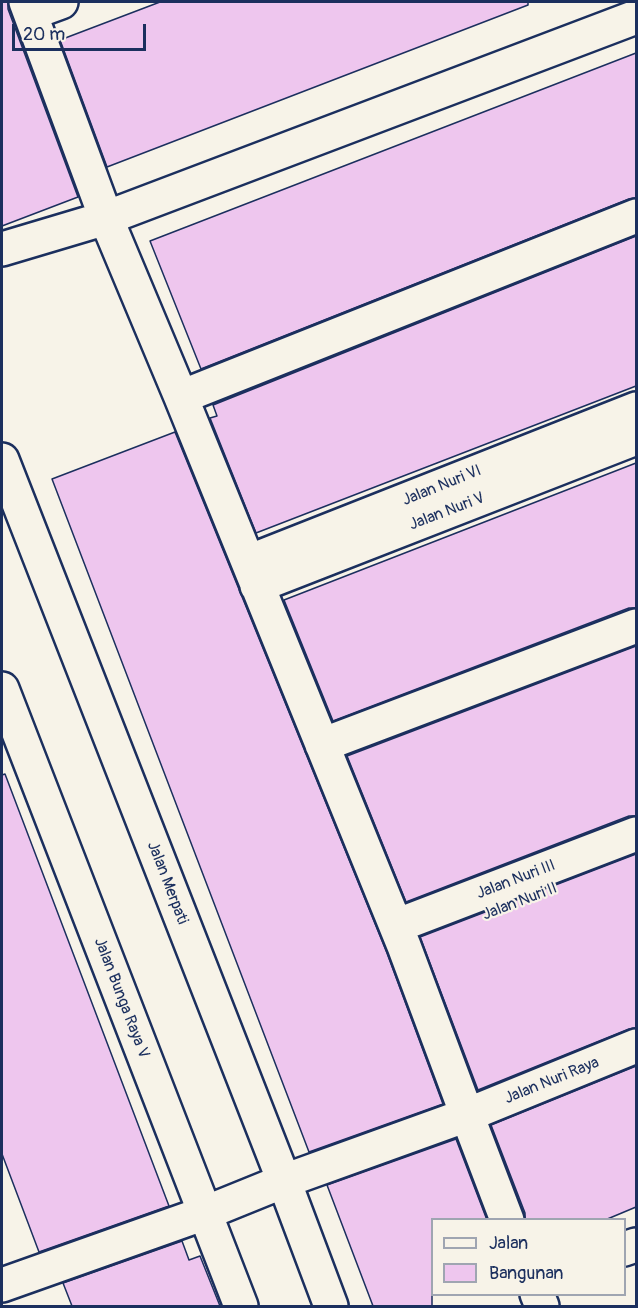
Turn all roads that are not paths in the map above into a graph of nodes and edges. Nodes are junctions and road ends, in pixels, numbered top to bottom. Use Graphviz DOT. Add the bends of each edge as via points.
graph roads {
  1 [pos="39,5"];
  2 [pos="636,17"];
  3 [pos="636,216"];
  4 [pos="106,218"];
  5 [pos="2,249"];
  6 [pos="181,397"];
  7 [pos="636,409"];
  8 [pos="636,438"];
  9 [pos="2,460"];
  10 [pos="252,574"];
  11 [pos="636,626"];
  12 [pos="2,689"];
  13 [pos="322,745"];
  14 [pos="636,834"];
  15 [pos="636,858"];
  16 [pos="400,936"];
  17 [pos="636,1046"];
  18 [pos="467,1115"];
  19 [pos="284,1180"];
  20 [pos="205,1213"];
  21 [pos="506,1218"];
  22 [pos="7,1285"];
  23 [pos="241,1306"];
  24 [pos="331,1306"];
  1 -- 4 [label="street"];
  2 -- 4 [label="street"];
  3 -- 6 [label="street"];
  4 -- 5 [label="street"];
  4 -- 6 [label="street"];
  6 -- 10 [label="street"];
  7 -- 10 [label="street, Jalan Nuri VI"];
  8 -- 10 [label="street, Jalan Nuri V"];
  9 -- 19 [label="street, Jalan Merpati"];
  10 -- 13 [label="street"];
  11 -- 13 [label="street"];
  12 -- 20 [label="street, Jalan Bunga Raya V"];
  13 -- 16 [label="street"];
  14 -- 16 [label="street, Jalan Nuri III"];
  15 -- 16 [label="street, Jalan Nuri II"];
  16 -- 18 [label="street"];
  17 -- 18 [label="street, Jalan Nuri Raya"];
  18 -- 19 [label="street, Jalan Nuri Raya"];
  18 -- 21 [label="street"];
  19 -- 20 [label="street, Jalan Nuri Raya"];
  19 -- 24 [label="street, Jalan Merpati"];
  20 -- 22 [label="street, Jalan Nuri Raya"];
  20 -- 23 [label="street, Jalan Bunga Raya V"];
}
